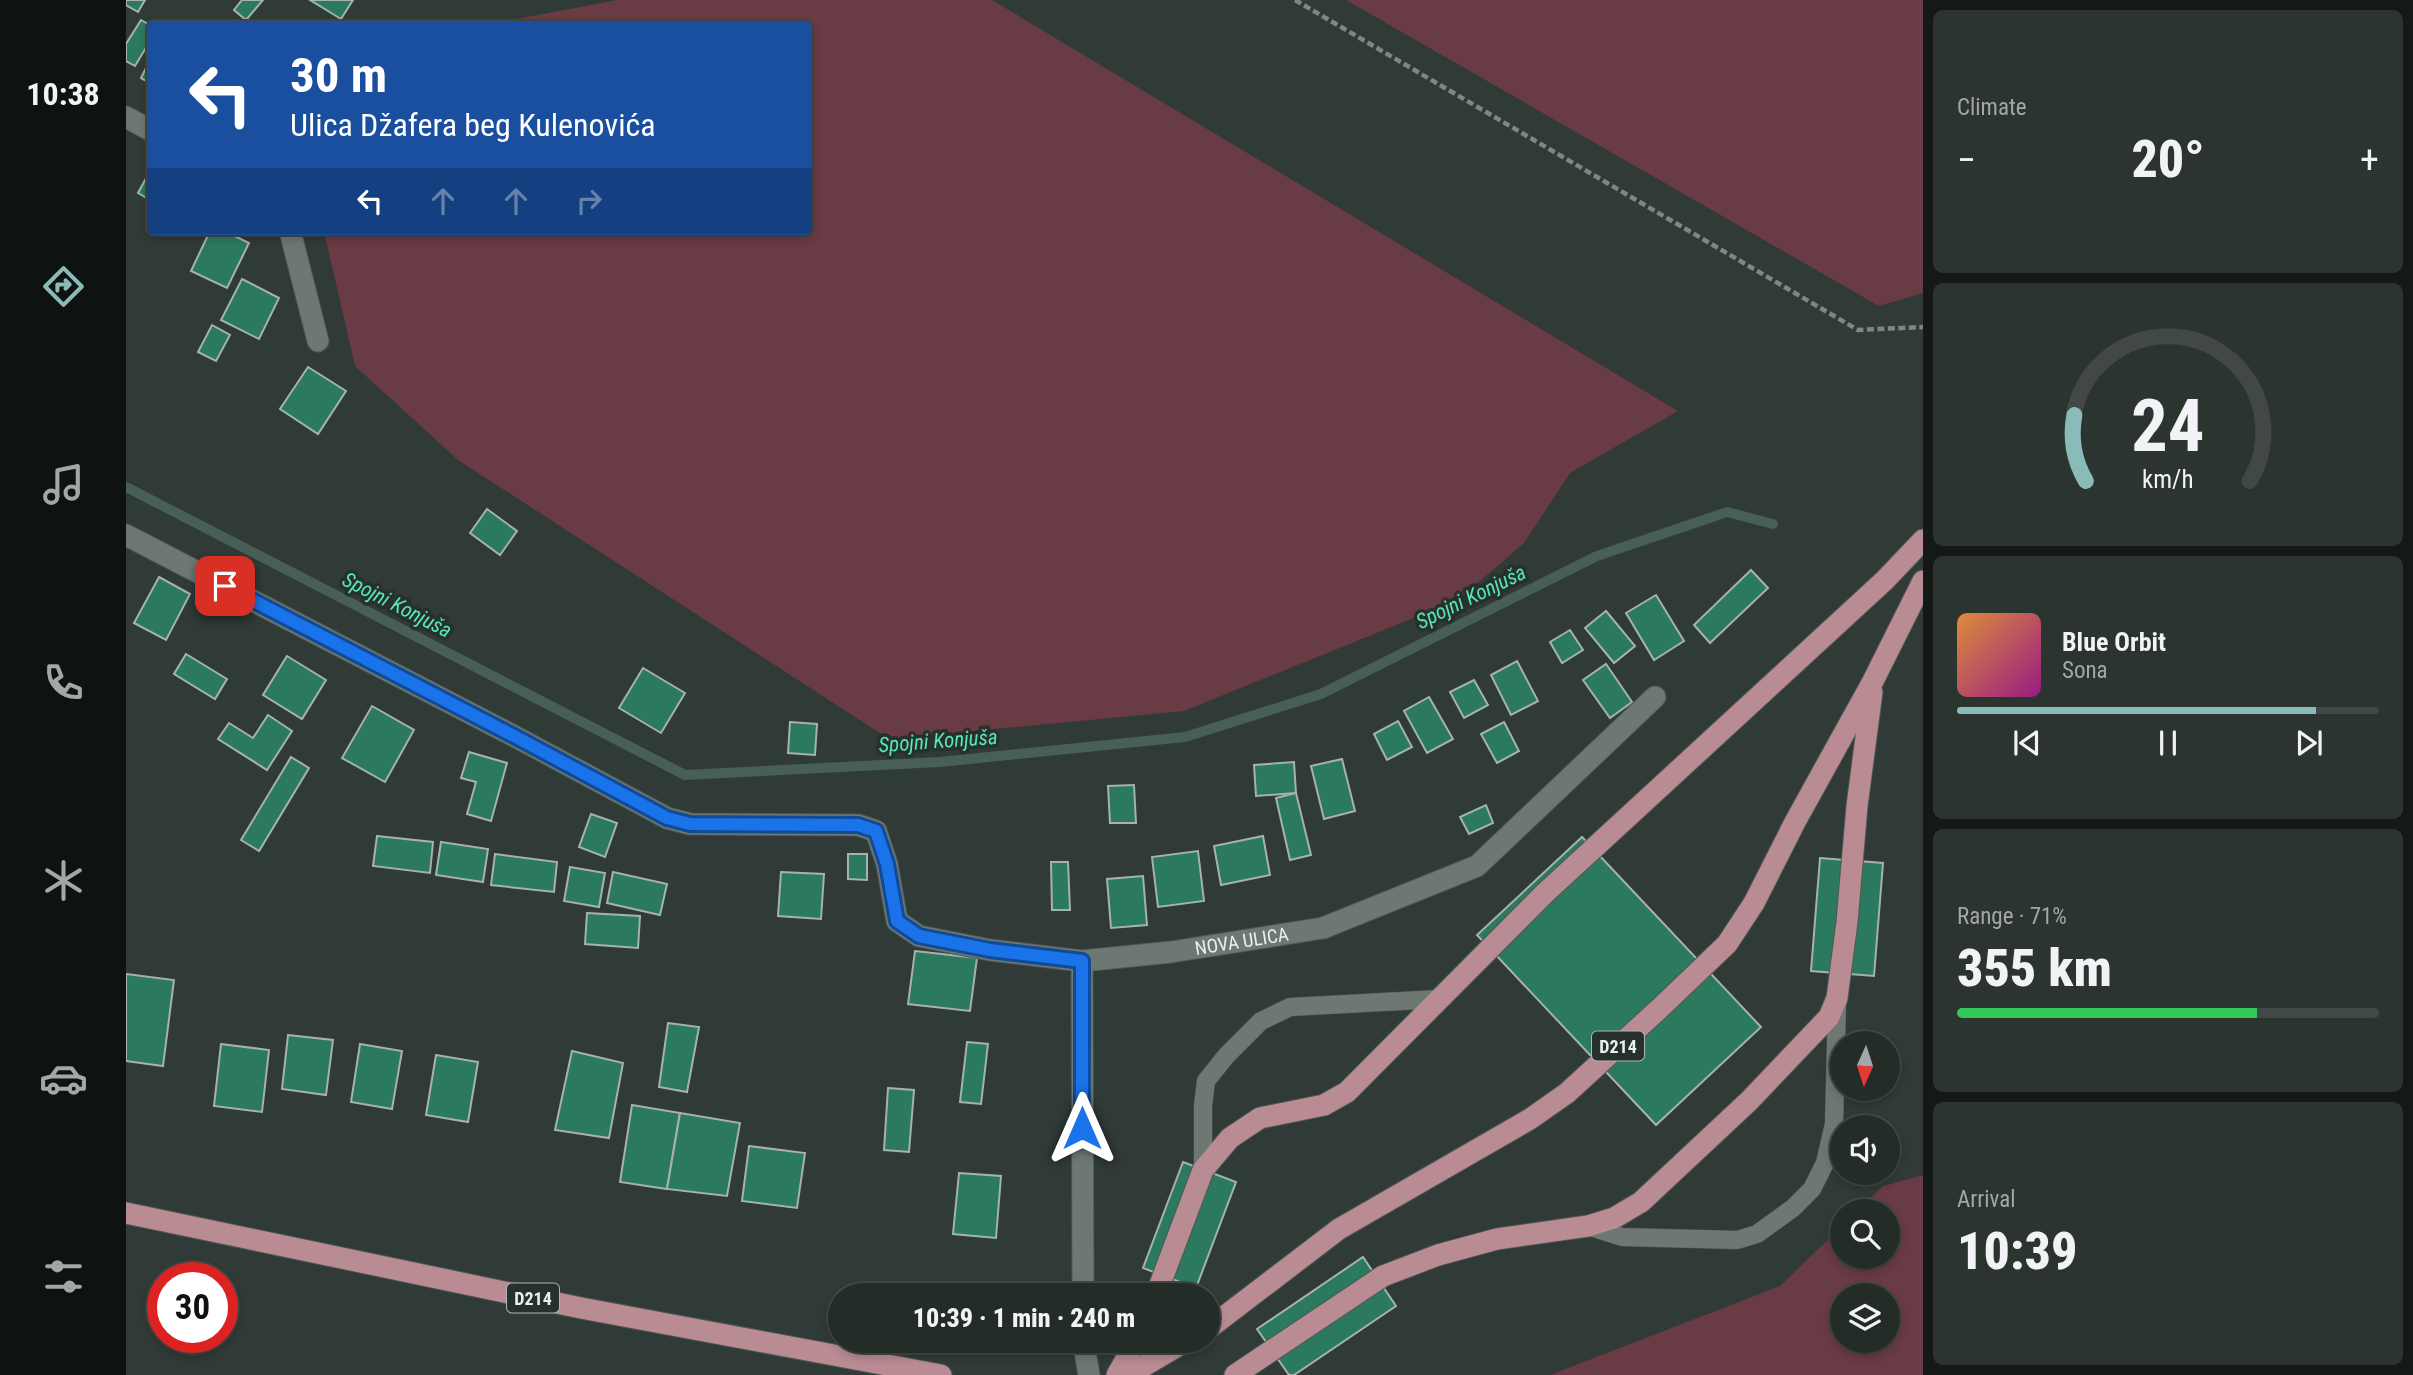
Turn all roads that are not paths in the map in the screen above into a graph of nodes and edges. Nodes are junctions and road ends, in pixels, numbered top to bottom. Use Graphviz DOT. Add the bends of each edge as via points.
graph roads {
  1 [pos="126,117"];
  2 [pos="147,128"];
  3 [pos="291,235"];
  4 [pos="318,341"];
  5 [pos="126,535"];
  6 [pos="1923,540"];
  7 [pos="1923,581"];
  8 [pos="1873,681"];
  9 [pos="1656,697"];
  10 [pos="1082,961"];
  11 [pos="1837,998"];
  12 [pos="1439,999"];
  13 [pos="1203,1170"];
  14 [pos="126,1213"];
  15 [pos="1588,1226"];
  16 [pos="1083,1283"];
  17 [pos="1161,1283"];
  18 [pos="1220,1320"];
  19 [pos="1085,1353"];
  20 [pos="1130,1353"];
  21 [pos="1166,1353"];
  22 [pos="941,1375"];
  23 [pos="1089,1375"];
  24 [pos="1118,1375"];
  25 [pos="1235,1375"];
  1 -- 2 [label="street"];
  3 -- 4 [label="street"];
  5 -- 10 [label="street, NOVA ULICA" via="667,818 690,824 858,825 876,831 897,921 919,936"];
  6 -- 12 [label="main road" via="1544,894"];
  7 -- 8 [label="main road, D214"];
  8 -- 11 [label="main road"];
  8 -- 18 [label="main road, D214" via="1754,903 1727,944 1567,1093 1339,1229"];
  9 -- 10 [label="street, NOVA ULICA" via="1477,866 1323,928"];
  10 -- 16 [label="street"];
  11 -- 15 [label="main road" via="1829,1017 1767,1082 1642,1202"];
  11 -- 15 [label="lane" via="1834,1124 1825,1163 1812,1189 1793,1208 1757,1234 1737,1240 1622,1237"];
  12 -- 13 [label="main road" via="1347,1092 1324,1105 1260,1118 1230,1138"];
  12 -- 13 [label="lane" via="1290,1007 1261,1021 1206,1081"];
  13 -- 17 [label="main road"];
  14 -- 22 [label="main road, D214" via="581,1308"];
  15 -- 25 [label="main road" via="1497,1239 1383,1276"];
  19 -- 23 [label="street"];
  20 -- 24 [label="main road"];
  21 -- 24 [label="main road"];
}
